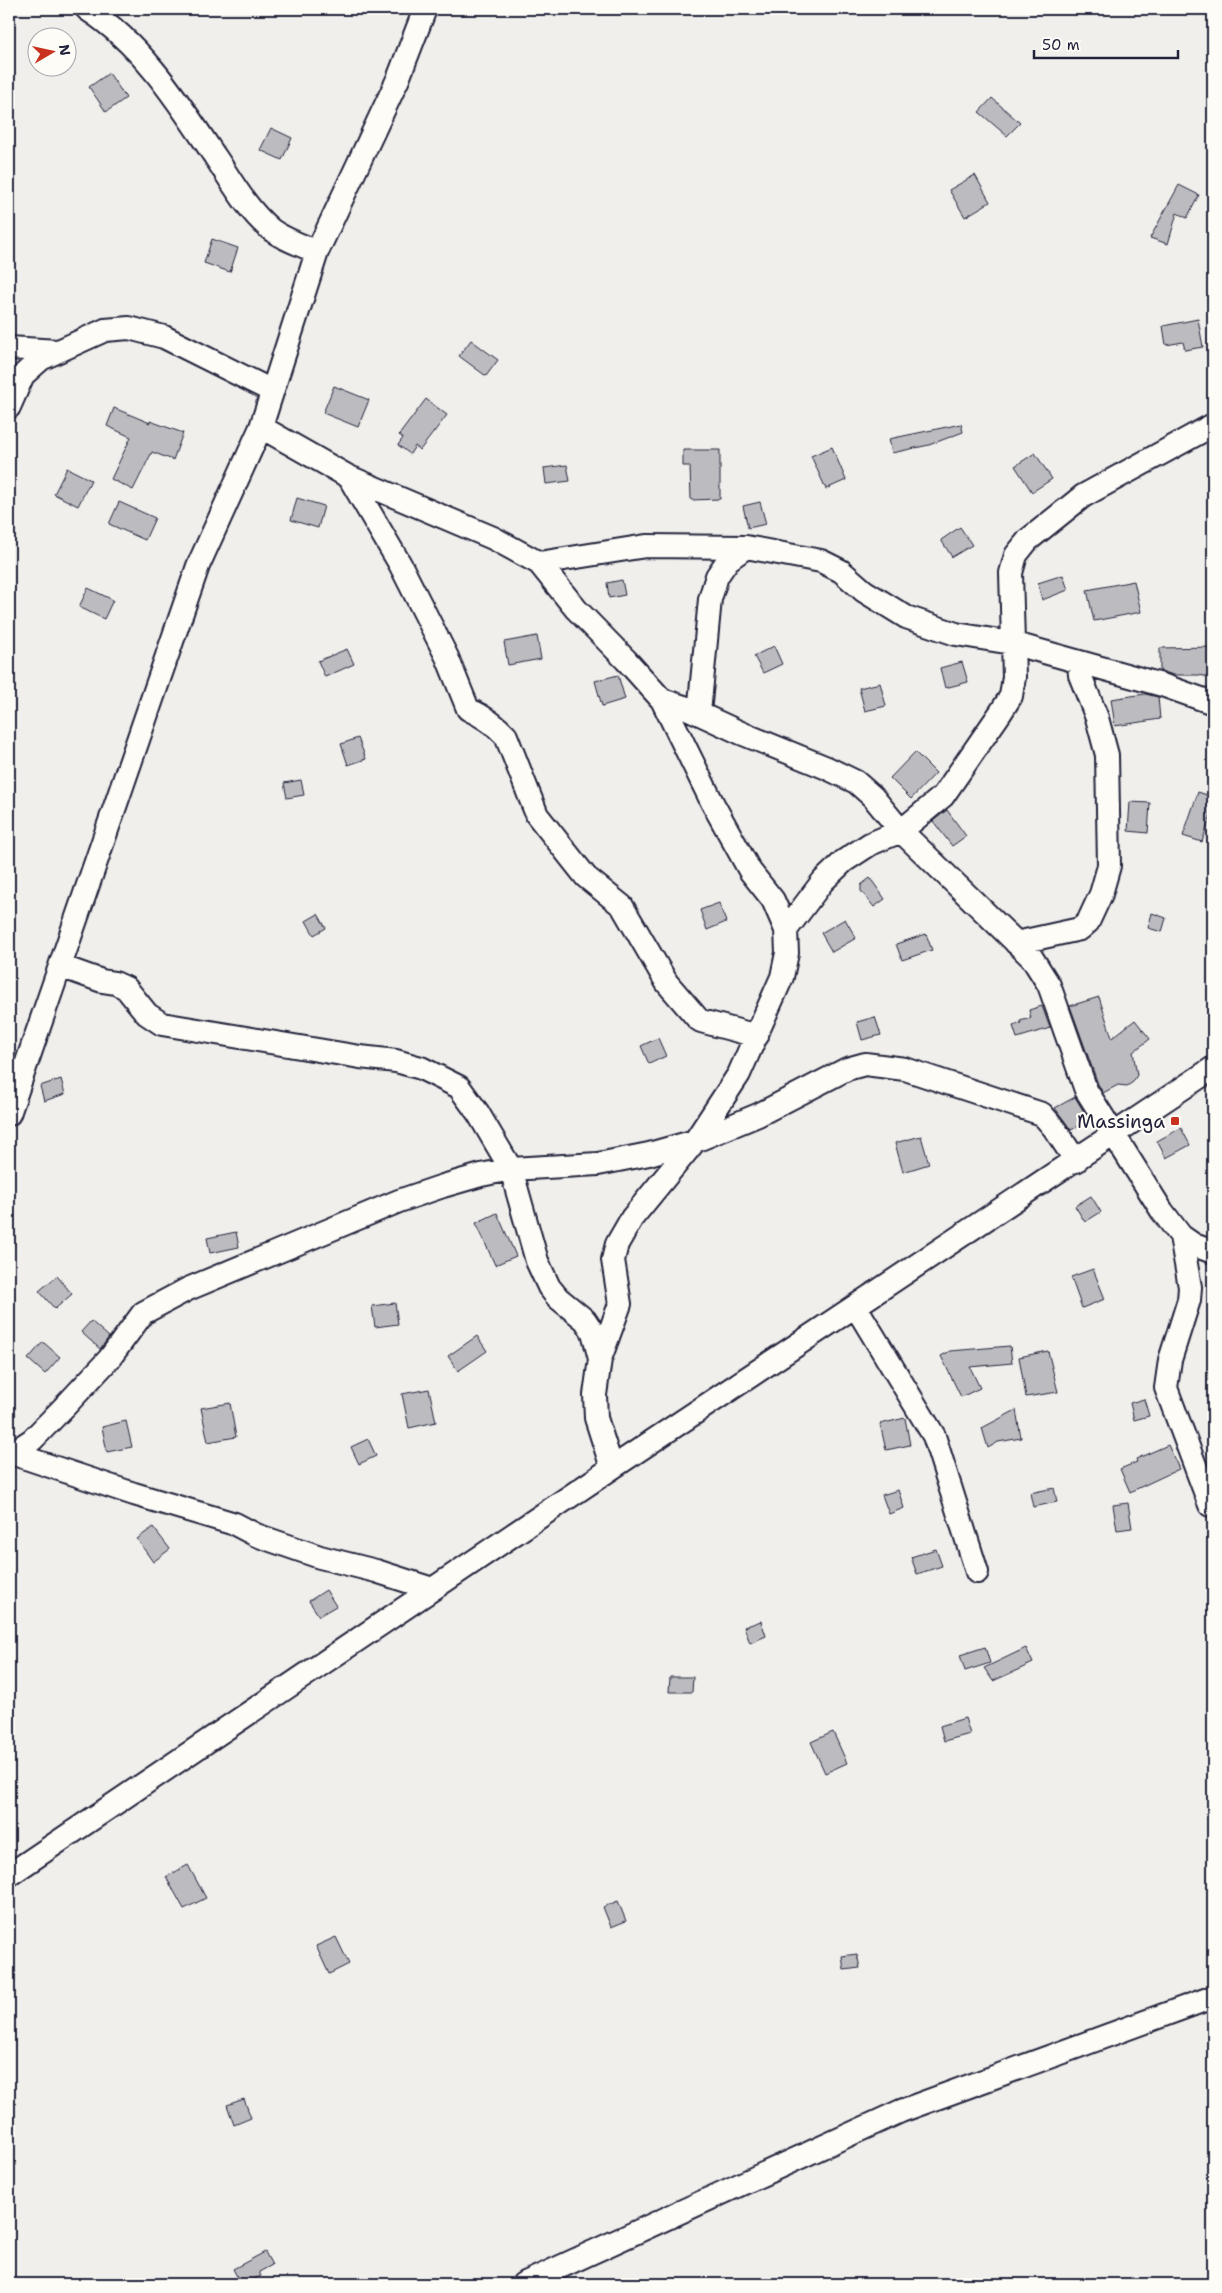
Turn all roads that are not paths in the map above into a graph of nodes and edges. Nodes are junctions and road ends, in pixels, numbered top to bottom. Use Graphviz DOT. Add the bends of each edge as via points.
graph roads {
  1 [pos="87,9"];
  2 [pos="425,9"];
  3 [pos="317,252"];
  4 [pos="9,348"];
  5 [pos="58,351"];
  6 [pos="272,391"];
  7 [pos="9,407"];
  8 [pos="1213,425"];
  9 [pos="261,427"];
  10 [pos="349,477"];
  11 [pos="746,547"];
  12 [pos="539,563"];
  13 [pos="1012,643"];
  14 [pos="1078,663"];
  15 [pos="662,700"];
  16 [pos="1213,703"];
  17 [pos="699,714"];
  18 [pos="901,831"];
  19 [pos="786,930"];
  20 [pos="1016,943"];
  21 [pos="60,966"];
  22 [pos="757,1036"];
  23 [pos="1213,1068"];
  24 [pos="9,1114"];
  25 [pos="1115,1136"];
  26 [pos="694,1142"];
  27 [pos="1076,1161"];
  28 [pos="511,1169"];
  29 [pos="1180,1236"];
  30 [pos="1213,1252"];
  31 [pos="856,1307"];
  32 [pos="600,1360"];
  33 [pos="11,1455"];
  34 [pos="612,1468"];
  35 [pos="1210,1505"];
  36 [pos="977,1572"];
  37 [pos="432,1589"];
  38 [pos="9,1874"];
  39 [pos="1213,1997"];
  40 [pos="523,2284"];
  1 -- 3 [label="street" via="133,45 166,84 247,205 271,229"];
  2 -- 3 [label="street" via="398,79"];
  3 -- 6 [label="street"];
  4 -- 5 [label="street"];
  5 -- 6 [label="street" via="105,330 129,328 164,337"];
  5 -- 7 [label="street" via="41,359 23,375"];
  6 -- 9 [label="street"];
  8 -- 13 [label="street" via="1083,496 1028,540 1016,555 1011,573"];
  9 -- 10 [label="street"];
  9 -- 21 [label="street" via="198,566"];
  10 -- 12 [label="street" via="493,538"];
  10 -- 22 [label="street" via="400,564 447,657 464,704 506,736 542,822 586,877 622,906 667,984 698,1019"];
  11 -- 12 [label="street" via="646,546"];
  11 -- 13 [label="street" via="820,560 842,571 864,591 906,616 956,634"];
  11 -- 17 [label="street" via="728,560 717,576 710,599"];
  12 -- 15 [label="street" via="576,609"];
  13 -- 14 [label="street"];
  13 -- 18 [label="street" via="1014,678 1011,696 943,796"];
  14 -- 16 [label="street" via="1162,685"];
  14 -- 20 [label="street" via="1107,755 1109,866 1101,894 1088,922 1080,929"];
  15 -- 17 [label="street"];
  15 -- 19 [label="street" via="713,804 750,871 773,900"];
  17 -- 18 [label="street" via="856,782"];
  18 -- 19 [label="street" via="870,844 844,861 823,882"];
  18 -- 20 [label="street"];
  19 -- 22 [label="street" via="787,953 782,977"];
  20 -- 25 [label="street" via="1032,958 1049,985 1086,1090"];
  21 -- 24 [label="street"];
  21 -- 28 [label="street" via="126,988 147,1014 162,1024 396,1061 421,1068 459,1087"];
  22 -- 26 [label="street" via="739,1074"];
  23 -- 25 [label="street"];
  25 -- 27 [label="street"];
  25 -- 29 [label="street"];
  26 -- 27 [label="street" via="847,1069 865,1064 905,1069 1042,1114"];
  26 -- 28 [label="street" via="598,1164"];
  26 -- 32 [label="street" via="632,1218 617,1244 613,1260 620,1304"];
  27 -- 31 [label="street"];
  28 -- 32 [label="street" via="537,1261 558,1298 593,1332"];
  28 -- 33 [label="street" via="399,1201 188,1289 143,1313 109,1359 32,1440"];
  29 -- 30 [label="street"];
  29 -- 35 [label="street" via="1190,1287 1189,1300 1170,1360 1166,1388"];
  31 -- 34 [label="street"];
  31 -- 36 [label="street" via="934,1436"];
  32 -- 34 [label="street" via="595,1395 596,1418"];
  33 -- 37 [label="street" via="235,1524 256,1536 320,1558"];
  34 -- 37 [label="street"];
  37 -- 38 [label="street"];
  39 -- 40 [label="street" via="901,2111"];
}
